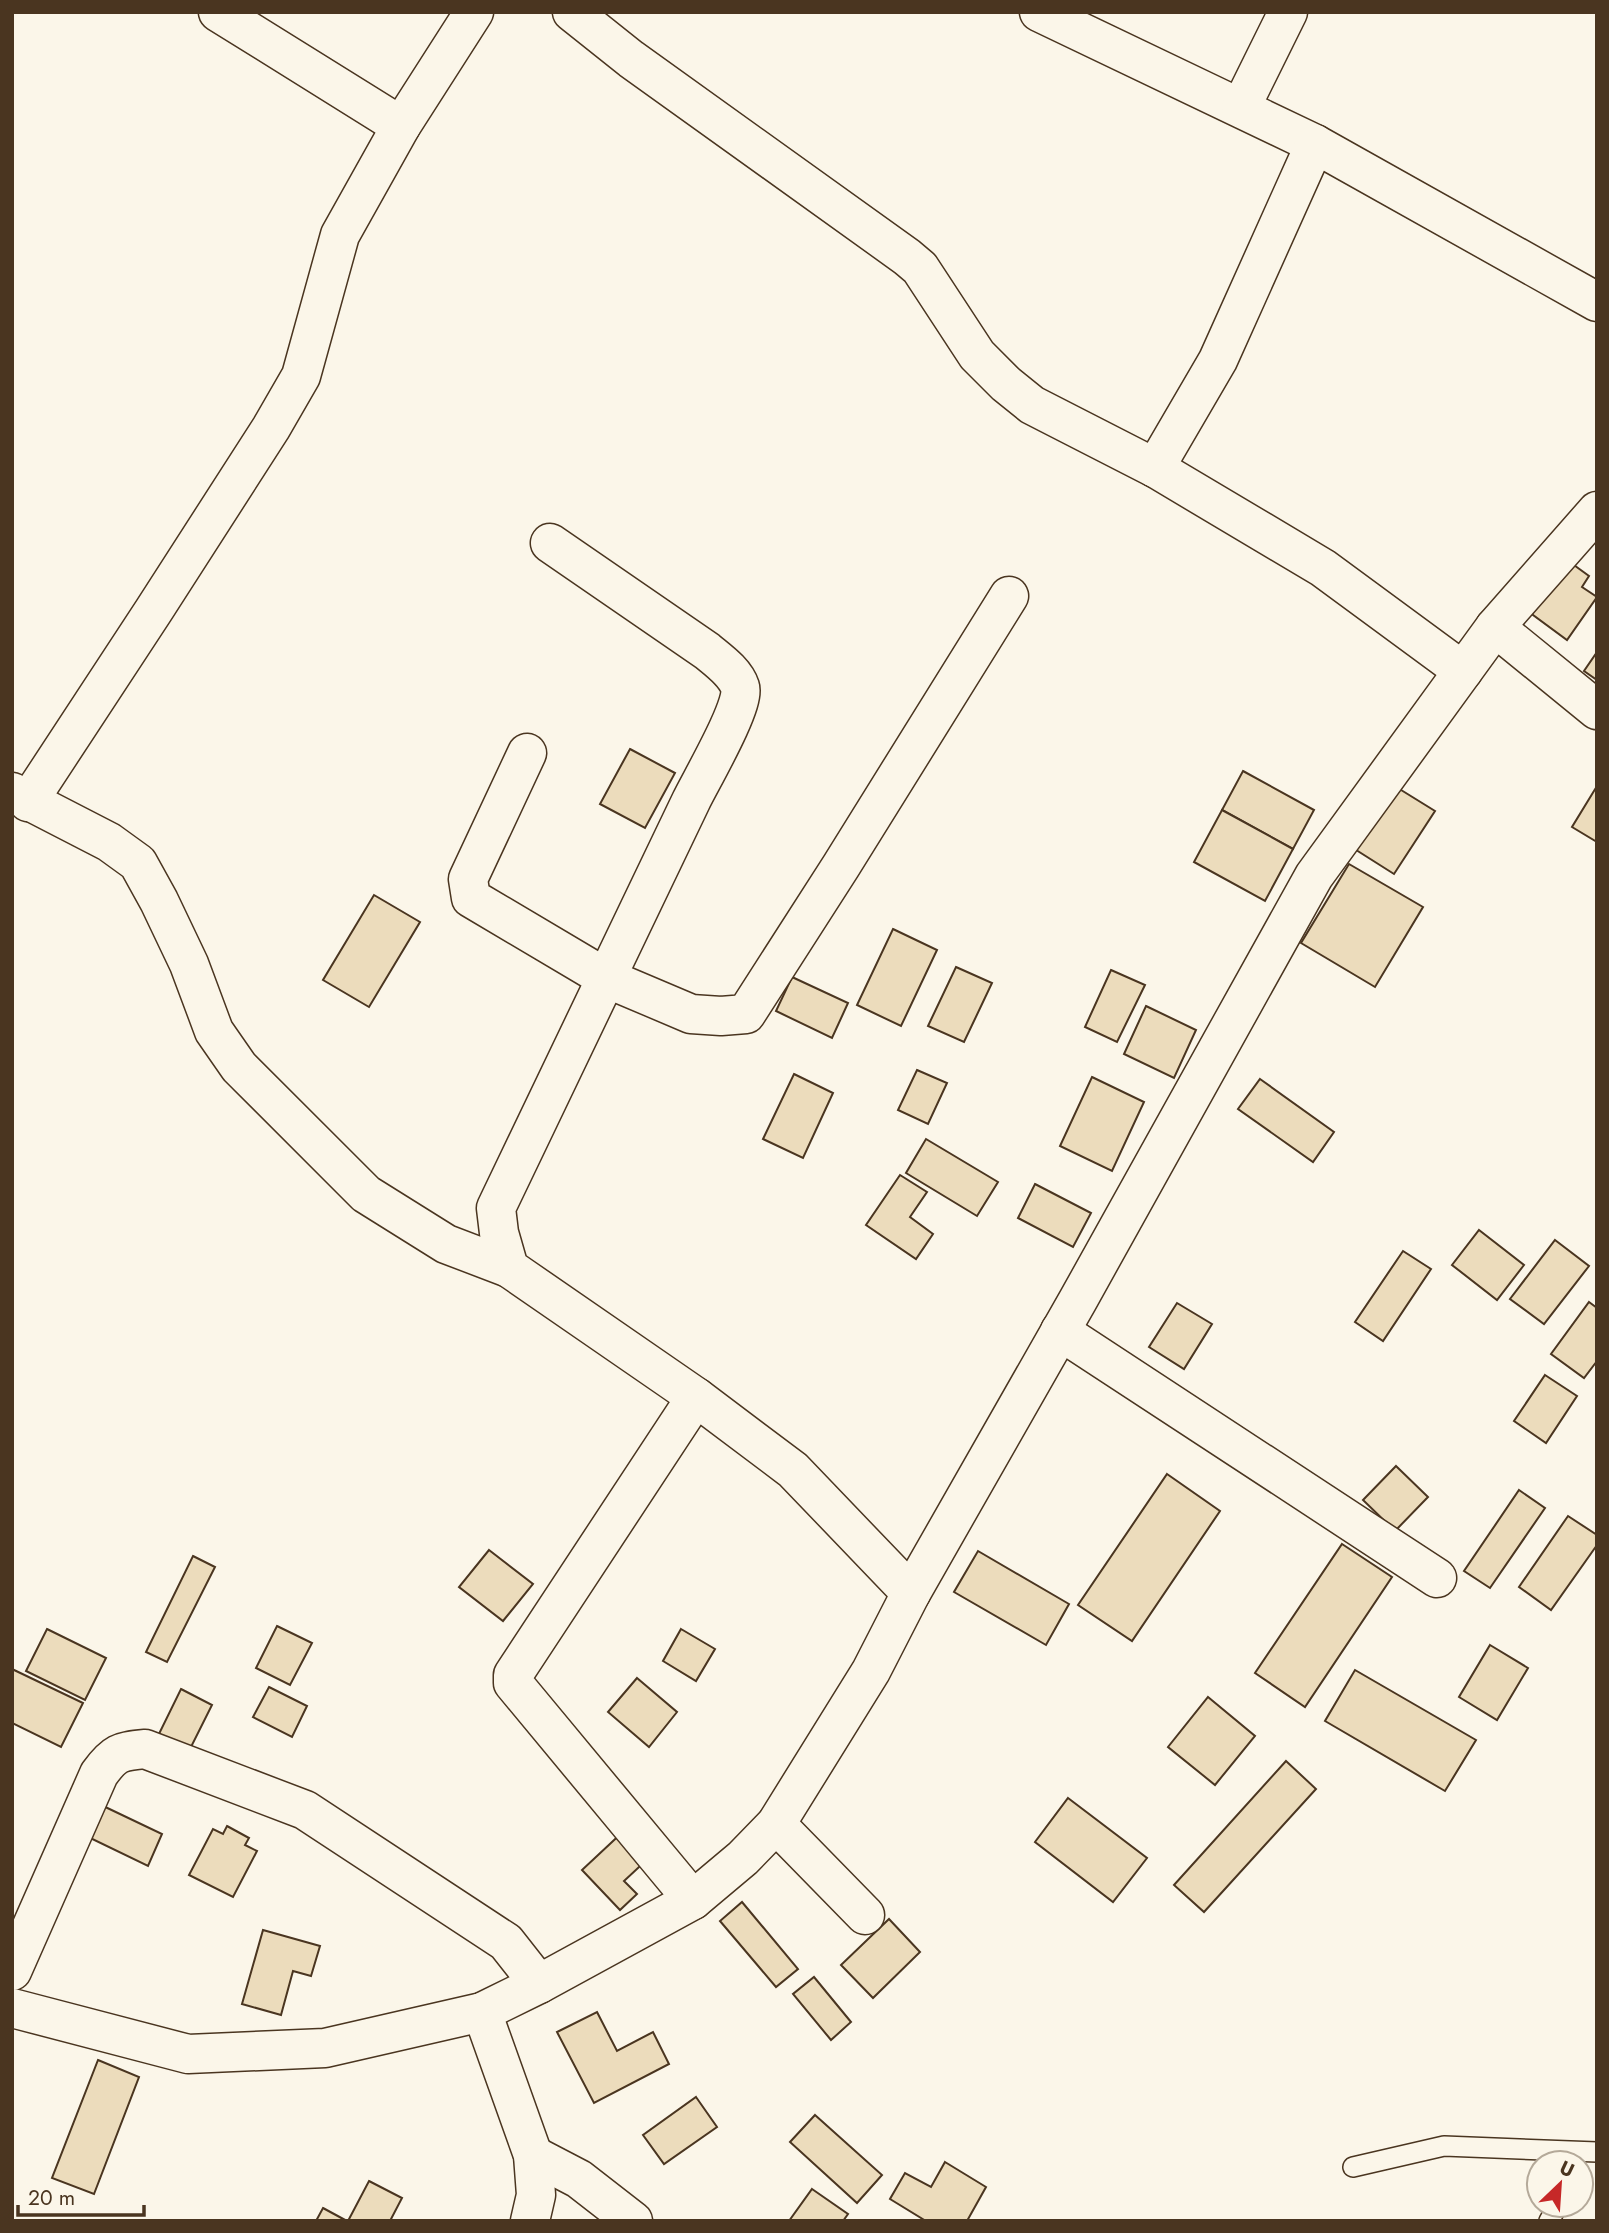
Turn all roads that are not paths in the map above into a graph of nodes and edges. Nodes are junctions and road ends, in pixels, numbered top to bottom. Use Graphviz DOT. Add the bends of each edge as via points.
graph roads {
  1 [pos="218,12"];
  2 [pos="474,12"];
  3 [pos="572,12"];
  4 [pos="1039,12"];
  5 [pos="1288,12"];
  6 [pos="1241,107"];
  7 [pos="401,126"];
  8 [pos="1315,144"];
  9 [pos="1597,302"];
  10 [pos="1156,468"];
  11 [pos="1597,511"];
  12 [pos="550,543"];
  13 [pos="1009,596"];
  14 [pos="1495,627"];
  15 [pos="1463,671"];
  16 [pos="1597,710"];
  17 [pos="527,752"];
  18 [pos="20,797"];
  19 [pos="606,978"];
  20 [pos="509,1268"];
  21 [pos="1060,1331"];
  22 [pos="696,1397"];
  23 [pos="1437,1577"];
  24 [pos="911,1593"];
  25 [pos="776,1824"];
  26 [pos="694,1900"];
  27 [pos="864,1916"];
  28 [pos="12,1971"];
  29 [pos="539,1984"];
  30 [pos="12,2008"];
  31 [pos="482,2012"];
  32 [pos="1525,2149"];
  33 [pos="533,2155"];
  34 [pos="1353,2167"];
  35 [pos="530,2221"];
  36 [pos="633,2221"];
  1 -- 7 [label="street"];
  2 -- 7 [label="street"];
  3 -- 10 [label="street" via="920,268 977,355 1032,405"];
  4 -- 6 [label="street"];
  5 -- 6 [label="street"];
  6 -- 8 [label="street"];
  7 -- 18 [label="street" via="340,234 301,376 176,576"];
  8 -- 9 [label="street"];
  8 -- 10 [label="street" via="1218,360"];
  10 -- 15 [label="street" via="1323,568"];
  11 -- 14 [label="street"];
  12 -- 19 [label="street" via="707,651 742,690"];
  13 -- 19 [label="street" via="746,1014 691,1014"];
  14 -- 15 [label="street"];
  14 -- 16 [label="street"];
  15 -- 21 [label="street" via="1314,877"];
  17 -- 19 [label="street" via="468,879 471,898"];
  18 -- 20 [label="street" via="109,842 138,863 189,964 214,1031 239,1067 366,1194 446,1244"];
  19 -- 20 [label="street" via="496,1208"];
  20 -- 22 [label="street"];
  21 -- 23 [label="street"];
  21 -- 24 [label="street"];
  22 -- 24 [label="street" via="793,1470"];
  22 -- 26 [label="street" via="513,1675 513,1683"];
  24 -- 25 [label="street" via="871,1671"];
  25 -- 26 [label="street"];
  25 -- 27 [label="street"];
  26 -- 29 [label="street"];
  28 -- 29 [label="street" via="99,1774 122,1751 145,1749 305,1810 506,1942"];
  29 -- 31 [label="street"];
  30 -- 31 [label="street" via="188,2054 326,2048"];
  31 -- 33 [label="street"];
  32 -- 34 [label="lane" via="1444,2146"];
  33 -- 35 [label="street" via="536,2195"];
  33 -- 36 [label="street" via="579,2179"];
}
